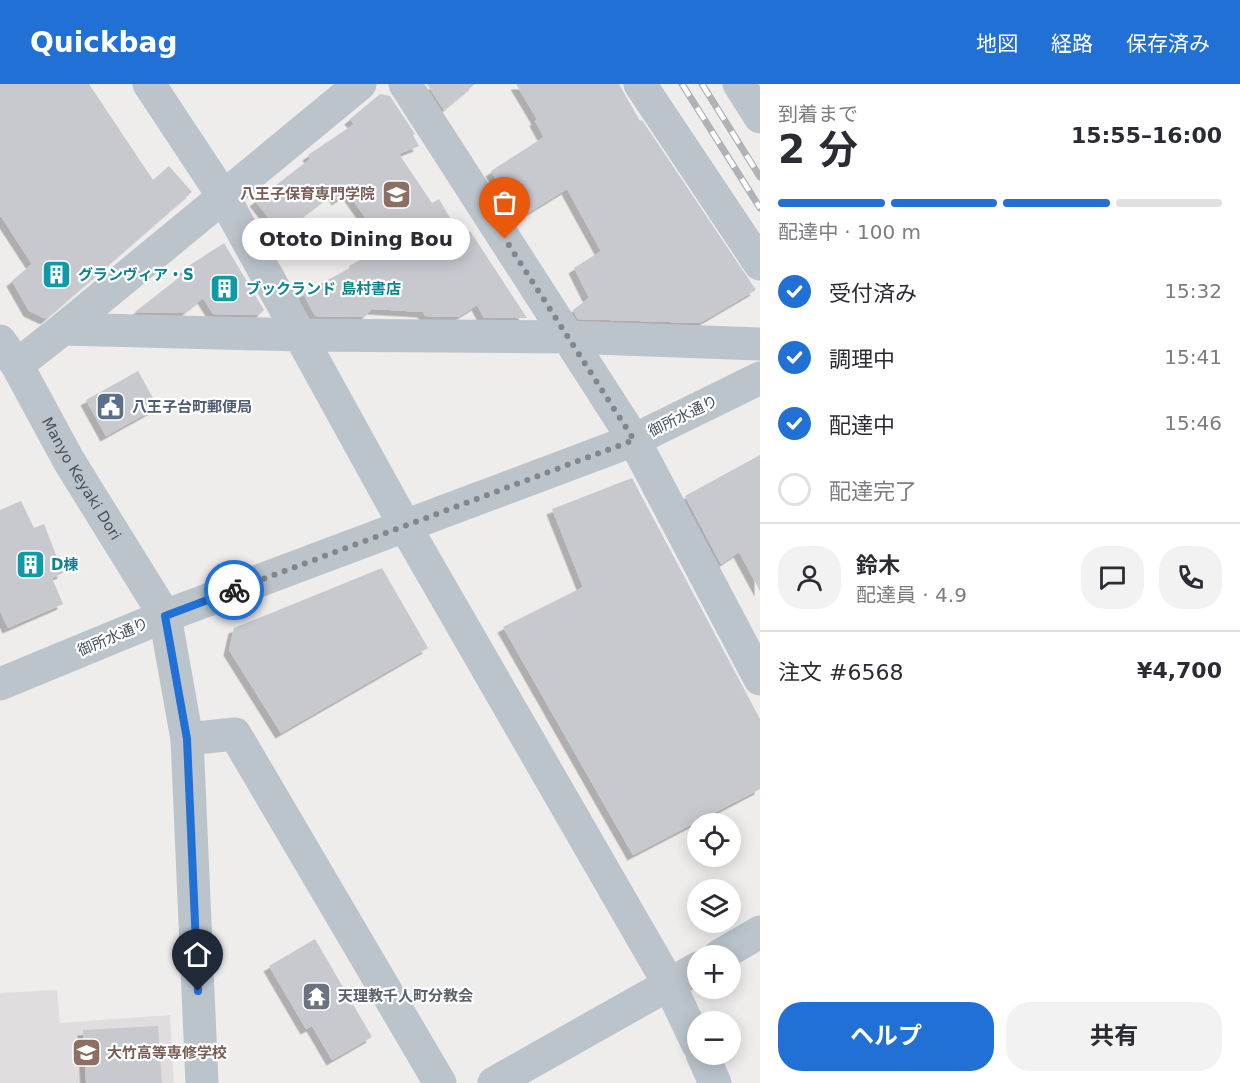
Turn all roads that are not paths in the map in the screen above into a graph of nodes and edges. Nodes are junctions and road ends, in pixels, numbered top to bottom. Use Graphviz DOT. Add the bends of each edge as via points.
graph roads {
  1 [pos="149,84"];
  2 [pos="360,84"];
  3 [pos="405,84"];
  4 [pos="640,84"];
  5 [pos="740,84"];
  6 [pos="760,117"];
  7 [pos="223,196"];
  8 [pos="760,264"];
  9 [pos="63,329"];
  10 [pos="299,335"];
  11 [pos="567,336"];
  12 [pos="760,344"];
  13 [pos="8,353"];
  14 [pos="760,378"];
  15 [pos="634,440"];
  16 [pos="405,526"];
  17 [pos="165,616"];
  18 [pos="760,679"];
  19 [pos="0,684"];
  20 [pos="187,739"];
  21 [pos="760,932"];
  22 [pos="738,945"];
  23 [pos="687,974"];
  24 [pos="669,984"];
  25 [pos="687,1022"];
  26 [pos="707,1065"];
  27 [pos="202,1083"];
  28 [pos="440,1083"];
  29 [pos="494,1083"];
  30 [pos="715,1083"];
  1 -- 7 [label="street"];
  2 -- 7 [label="street"];
  3 -- 11 [label="street"];
  4 -- 8 [label="street"];
  5 -- 6 [label="street"];
  7 -- 9 [label="street"];
  7 -- 10 [label="street"];
  9 -- 10 [label="street"];
  9 -- 13 [label="street"];
  10 -- 11 [label="street"];
  10 -- 16 [label="street"];
  11 -- 12 [label="street"];
  11 -- 15 [label="street"];
  13 -- 17 [label="street, Manyo Keyaki Dori"];
  14 -- 15 [label="street, 御所水通り"];
  15 -- 16 [label="street, 御所水通り"];
  15 -- 18 [label="street"];
  16 -- 17 [label="street, 御所水通り"];
  16 -- 24 [label="street"];
  17 -- 19 [label="street, 御所水通り"];
  17 -- 20 [label="street"];
  20 -- 27 [label="street"];
  20 -- 28 [label="street" via="235,734"];
  21 -- 22 [label="street"];
  23 -- 24 [label="street"];
  24 -- 25 [label="street"];
  24 -- 29 [label="street"];
  26 -- 30 [label="street"];
}
